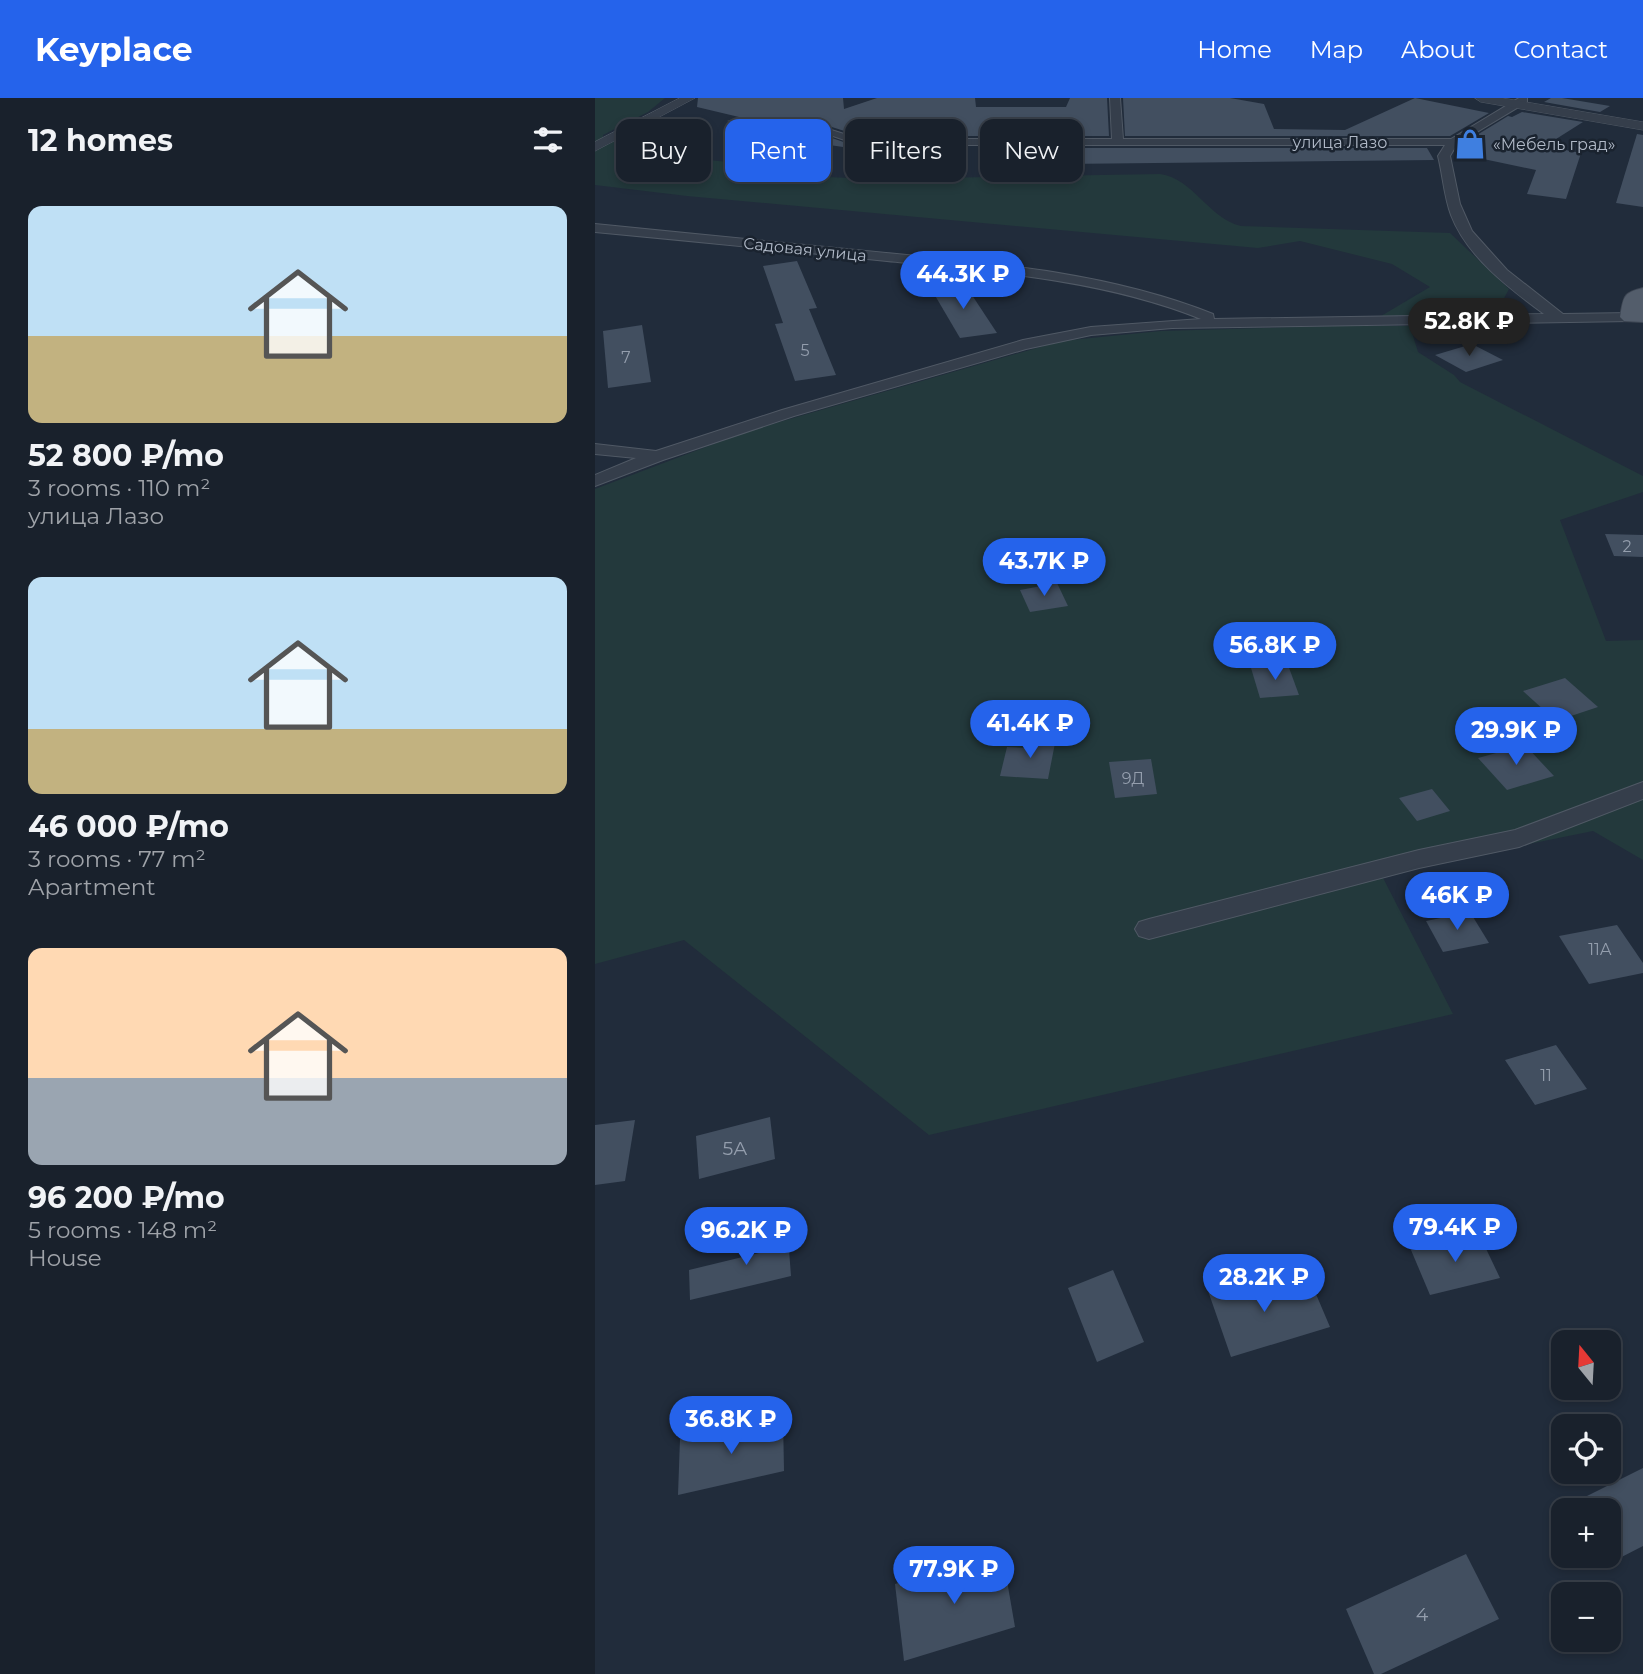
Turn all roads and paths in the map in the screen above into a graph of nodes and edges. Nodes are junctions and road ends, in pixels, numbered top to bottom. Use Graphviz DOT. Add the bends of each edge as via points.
graph roads {
  1 [pos="689,98"];
  2 [pos="1115,98"];
  3 [pos="1481,98"];
  4 [pos="1519,102"];
  5 [pos="1643,126"];
  6 [pos="831,133"];
  7 [pos="1118,142"];
  8 [pos="1453,142"];
  9 [pos="595,147"];
  10 [pos="595,228"];
  11 [pos="1643,295"];
  12 [pos="1637,316"];
  13 [pos="1557,317"];
  14 [pos="1218,323"];
  15 [pos="595,449"];
  16 [pos="657,456"];
  17 [pos="595,481"];
  18 [pos="1643,790"];
  19 [pos="1149,929"];
  1 -- 9 [label="street"];
  2 -- 7 [label="street"];
  3 -- 4 [label="street"];
  4 -- 5 [label="street"];
  4 -- 8 [label="street"];
  6 -- 7 [label="street, улица Лазо" via="859,142"];
  7 -- 8 [label="street, улица Лазо"];
  8 -- 13 [label="street" via="1444,156 1458,219 1503,274"];
  10 -- 14 [label="street, Садовая улица" via="981,266 1149,298"];
  11 -- 12 [label="main road" via="1634,297"];
  12 -- 13 [label="street"];
  13 -- 14 [label="street"];
  14 -- 16 [label="street" via="1128,327 1035,342"];
  15 -- 16 [label="street"];
  16 -- 17 [label="street"];
  18 -- 19 [label="street" via="1519,838"];
}
